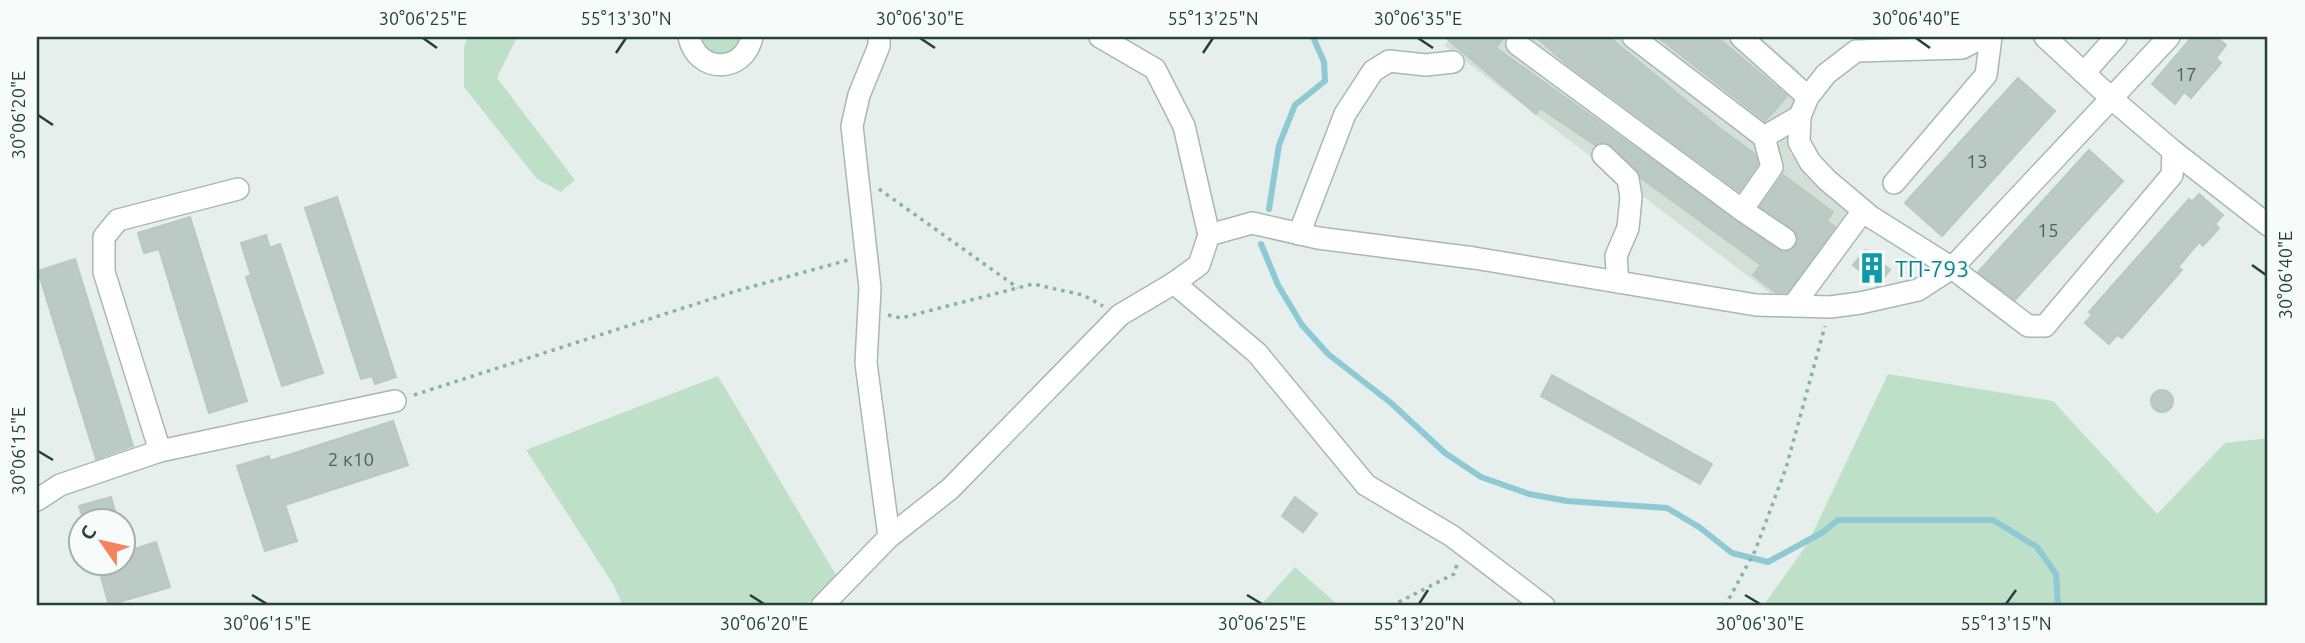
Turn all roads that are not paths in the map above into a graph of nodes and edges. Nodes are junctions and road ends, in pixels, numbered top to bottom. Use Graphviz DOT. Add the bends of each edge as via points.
graph roads {
  1 [pos="689,37"];
  2 [pos="752,37"];
  3 [pos="879,37"];
  4 [pos="1100,37"];
  5 [pos="1633,37"];
  6 [pos="1741,37"];
  7 [pos="1983,37"];
  8 [pos="1991,37"];
  9 [pos="2045,37"];
  10 [pos="2116,37"];
  11 [pos="2169,37"];
  12 [pos="1517,44"];
  13 [pos="1861,44"];
  14 [pos="1453,62"];
  15 [pos="2084,73"];
  16 [pos="2111,98"];
  17 [pos="1804,106"];
  18 [pos="1765,137"];
  19 [pos="2173,151"];
  20 [pos="1604,155"];
  21 [pos="1894,183"];
  22 [pos="238,189"];
  23 [pos="1742,210"];
  24 [pos="1863,211"];
  25 [pos="2268,225"];
  26 [pos="1299,233"];
  27 [pos="1209,235"];
  28 [pos="1785,239"];
  29 [pos="1952,268"];
  30 [pos="1618,282"];
  31 [pos="1174,283"];
  32 [pos="1793,306"];
  33 [pos="395,401"];
  34 [pos="160,451"];
  35 [pos="37,500"];
  36 [pos="889,537"];
  37 [pos="822,606"];
  38 [pos="1544,606"];
  1 -- 2 [label="street" via="698,56 720,65 743,56"];
  3 -- 36 [label="street" via="852,126 870,288 866,363"];
  4 -- 27 [label="street" via="1154,69 1184,126"];
  5 -- 18 [label="street"];
  6 -- 17 [label="street"];
  7 -- 13 [label="street" via="1962,48"];
  8 -- 21 [label="street" via="1986,75"];
  9 -- 15 [label="street"];
  10 -- 15 [label="street"];
  11 -- 16 [label="street"];
  12 -- 23 [label="street"];
  13 -- 17 [label="street" via="1826,74"];
  14 -- 26 [label="street" via="1390,61 1373,71 1345,114"];
  15 -- 16 [label="street"];
  16 -- 19 [label="street"];
  16 -- 29 [label="street"];
  17 -- 18 [label="street"];
  17 -- 24 [label="street" via="1799,142 1810,162"];
  18 -- 23 [label="street" via="1772,167"];
  19 -- 25 [label="street"];
  19 -- 29 [label="street" via="2172,175 2045,326 2028,326"];
  20 -- 30 [label="street" via="1628,179 1631,197 1628,228 1616,256"];
  22 -- 34 [label="street" via="118,220 104,237 104,272"];
  23 -- 28 [label="street"];
  24 -- 29 [label="street"];
  24 -- 32 [label="street"];
  26 -- 27 [label="street" via="1252,223"];
  26 -- 30 [label="street"];
  27 -- 31 [label="street" via="1199,265"];
  29 -- 32 [label="street" via="1917,290 1830,307"];
  30 -- 32 [label="street" via="1756,305"];
  31 -- 36 [label="street" via="1120,315 950,489"];
  31 -- 38 [label="street" via="1257,353 1366,485 1452,536"];
  33 -- 34 [label="street"];
  34 -- 35 [label="street" via="60,485"];
  36 -- 37 [label="street"];
}
